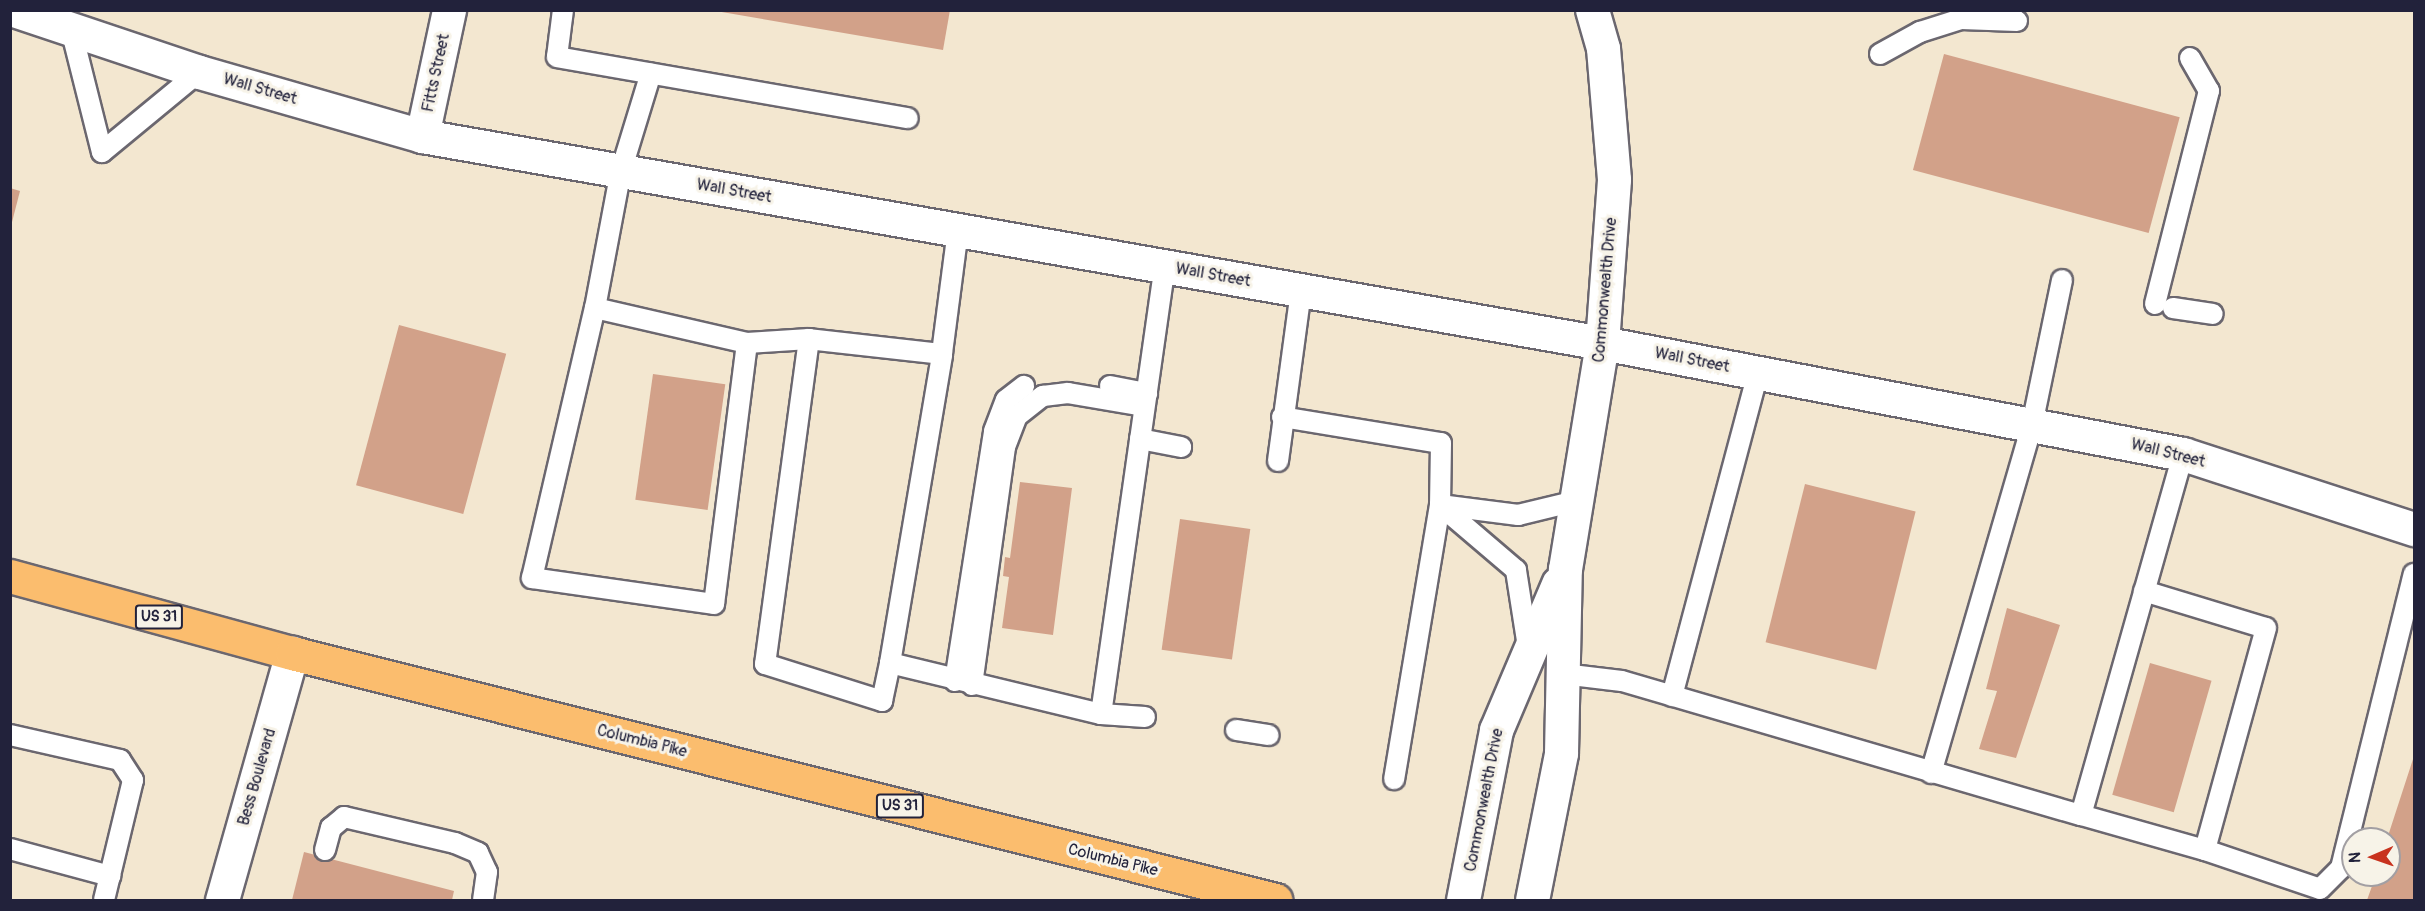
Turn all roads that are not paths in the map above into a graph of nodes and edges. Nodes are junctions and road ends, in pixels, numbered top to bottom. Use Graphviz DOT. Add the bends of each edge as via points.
graph roads {
  1 [pos="14,10"];
  2 [pos="449,10"];
  3 [pos="563,10"];
  4 [pos="1592,10"];
  5 [pos="2017,21"];
  6 [pos="71,29"];
  7 [pos="1880,54"];
  8 [pos="2190,58"];
  9 [pos="199,72"];
  10 [pos="651,73"];
  11 [pos="908,118"];
  12 [pos="422,136"];
  13 [pos="621,171"];
  14 [pos="958,230"];
  15 [pos="1165,267"];
  16 [pos="2062,280"];
  17 [pos="1301,291"];
  18 [pos="595,308"];
  19 [pos="2213,314"];
  20 [pos="809,339"];
  21 [pos="747,343"];
  22 [pos="1602,343"];
  23 [pos="942,354"];
  24 [pos="1758,373"];
  25 [pos="1024,386"];
  26 [pos="1110,386"];
  27 [pos="1146,399"];
  28 [pos="1282,417"];
  29 [pos="2032,425"];
  30 [pos="1140,439"];
  31 [pos="1181,447"];
  32 [pos="2183,454"];
  33 [pos="1278,460"];
  34 [pos="1576,501"];
  35 [pos="1440,505"];
  36 [pos="2415,529"];
  37 [pos="1565,569"];
  38 [pos="2415,574"];
  39 [pos="10,576"];
  40 [pos="2144,591"];
  41 [pos="292,653"];
  42 [pos="1529,654"];
  43 [pos="890,663"];
  44 [pos="1563,674"];
  45 [pos="964,683"];
  46 [pos="1672,696"];
  47 [pos="1101,714"];
  48 [pos="1145,717"];
  49 [pos="1236,730"];
  50 [pos="10,735"];
  51 [pos="1269,735"];
  52 [pos="1931,773"];
  53 [pos="1394,779"];
  54 [pos="2081,815"];
  55 [pos="10,849"];
  56 [pos="325,850"];
  57 [pos="2205,850"];
  58 [pos="110,876"];
  59 [pos="104,900"];
  60 [pos="222,900"];
  61 [pos="483,900"];
  62 [pos="1275,900"];
  63 [pos="1463,900"];
  64 [pos="1532,900"];
  1 -- 6 [label="street, Wall Street"];
  2 -- 12 [label="street, Fitts Street"];
  3 -- 10 [label="lane" via="556,57"];
  4 -- 22 [label="street, Commonwealth Drive" via="1603,48 1614,179"];
  5 -- 7 [label="lane" via="1960,19 1920,32"];
  6 -- 9 [label="street, Wall Street"];
  6 -- 9 [label="lane" via="102,152"];
  8 -- 19 [label="lane" via="2209,91 2164,306"];
  9 -- 12 [label="street, Wall Street"];
  10 -- 11 [label="lane"];
  10 -- 13 [label="lane"];
  12 -- 13 [label="street, Wall Street"];
  13 -- 14 [label="street, Wall Street"];
  13 -- 18 [label="lane"];
  14 -- 15 [label="street, Wall Street"];
  14 -- 23 [label="lane"];
  15 -- 17 [label="street, Wall Street"];
  15 -- 27 [label="lane"];
  16 -- 29 [label="lane"];
  17 -- 22 [label="street, Wall Street"];
  17 -- 28 [label="lane"];
  18 -- 21 [label="lane"];
  18 -- 21 [label="lane" via="532,578 714,603"];
  20 -- 21 [label="lane"];
  20 -- 23 [label="lane"];
  20 -- 43 [label="lane" via="765,664 882,700"];
  22 -- 24 [label="street, Wall Street"];
  22 -- 34 [label="street, Commonwealth Drive"];
  23 -- 43 [label="lane"];
  24 -- 29 [label="street, Wall Street"];
  24 -- 46 [label="lane"];
  25 -- 45 [label="lane" via="1006,400 994,431"];
  26 -- 27 [label="lane"];
  27 -- 30 [label="lane"];
  27 -- 45 [label="lane" via="1068,393 1044,396 1017,416 1005,447"];
  28 -- 33 [label="lane"];
  28 -- 35 [label="lane" via="1442,443"];
  29 -- 32 [label="street, Wall Street"];
  29 -- 52 [label="lane"];
  30 -- 31 [label="lane"];
  30 -- 47 [label="lane"];
  32 -- 36 [label="street, Wall Street"];
  32 -- 40 [label="lane"];
  34 -- 35 [label="lane" via="1518,515"];
  34 -- 37 [label="street, Commonwealth Drive"];
  35 -- 42 [label="lane" via="1516,570"];
  35 -- 53 [label="lane"];
  37 -- 42 [label="street, Commonwealth Drive"];
  37 -- 44 [label="street, Commonwealth Drive"];
  38 -- 57 [label="lane" via="2342,868 2320,889"];
  39 -- 41 [label="main road, Columbia Pike / US 31"];
  40 -- 54 [label="lane"];
  40 -- 57 [label="lane" via="2266,628"];
  41 -- 60 [label="street, Bess Boulevard"];
  41 -- 62 [label="main road, Columbia Pike / US 31"];
  42 -- 63 [label="street, Commonwealth Drive" via="1496,730"];
  43 -- 45 [label="lane"];
  44 -- 46 [label="lane" via="1622,681"];
  44 -- 64 [label="street, Commonwealth Drive" via="1561,753"];
  45 -- 47 [label="lane"];
  46 -- 52 [label="lane"];
  47 -- 48 [label="lane"];
  49 -- 51 [label="lane"];
  50 -- 58 [label="lane" via="120,760 133,780"];
  52 -- 54 [label="lane"];
  54 -- 57 [label="lane"];
  55 -- 58 [label="lane"];
  56 -- 61 [label="lane" via="331,828 344,817 455,843 478,853 487,872"];
  58 -- 59 [label="lane"];
}
